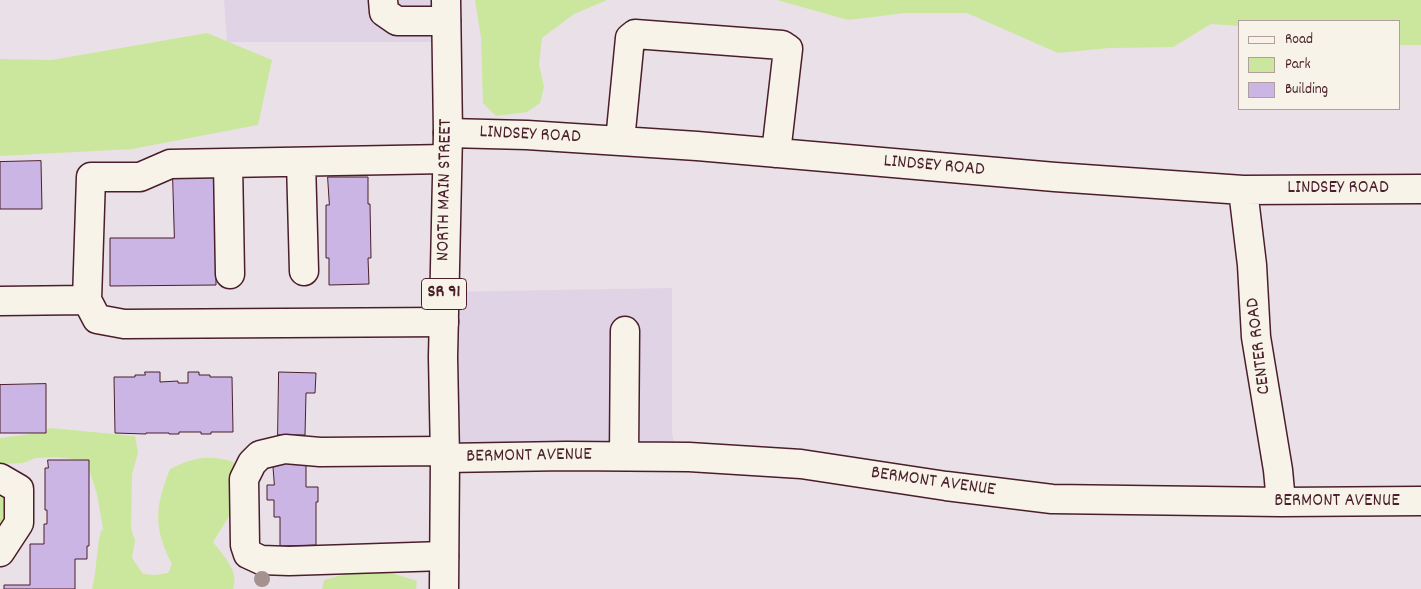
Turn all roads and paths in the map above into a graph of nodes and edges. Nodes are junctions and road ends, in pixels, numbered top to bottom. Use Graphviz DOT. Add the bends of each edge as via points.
graph roads {
  1 [pos="383,0"];
  2 [pos="446,10"];
  3 [pos="620,141"];
  4 [pos="448,146"];
  5 [pos="776,154"];
  6 [pos="301,162"];
  7 [pos="228,163"];
  8 [pos="1421,189"];
  9 [pos="1243,190"];
  10 [pos="304,271"];
  11 [pos="230,274"];
  12 [pos="87,300"];
  13 [pos="0,302"];
  14 [pos="444,322"];
  15 [pos="625,331"];
  16 [pos="445,455"];
  17 [pos="624,456"];
  18 [pos="0,478"];
  19 [pos="1421,501"];
  20 [pos="1281,502"];
  21 [pos="0,552"];
  22 [pos="444,556"];
  23 [pos="444,589"];
  1 -- 2 [label="street" via="384,12 397,21"];
  2 -- 4 [label="street, NORTH MAIN STREET / SR 91"];
  3 -- 4 [label="street, LINDSEY ROAD" via="527,135"];
  3 -- 5 [label="street, LINDSEY ROAD"];
  3 -- 5 [label="street" via="630,38 634,34 782,45 788,49"];
  4 -- 6 [label="street, LINDSEY ROAD"];
  4 -- 14 [label="street, NORTH MAIN STREET / SR 91"];
  5 -- 9 [label="street, LINDSEY ROAD"];
  6 -- 7 [label="street, LINDSEY ROAD"];
  6 -- 10 [label="street"];
  7 -- 11 [label="street"];
  7 -- 12 [label="street, LINDSEY ROAD" via="170,164 140,177 91,178"];
  8 -- 9 [label="street, LINDSEY ROAD"];
  9 -- 20 [label="street, CENTER ROAD" via="1256,337"];
  12 -- 13 [label="street"];
  12 -- 14 [label="street" via="97,319 124,324"];
  14 -- 16 [label="street, NORTH MAIN STREET / SR 91"];
  15 -- 17 [label="street"];
  16 -- 17 [label="street, BERMONT AVENUE"];
  16 -- 22 [label="street, NORTH MAIN STREET / SR 91"];
  16 -- 22 [label="street, BERMONT AVENUE" via="285,449 260,455 244,479 245,545 248,554 261,560"];
  17 -- 20 [label="street, BERMONT AVENUE" via="801,464 1052,499"];
  18 -- 21 [label="street" via="19,489 19,523"];
  19 -- 20 [label="street, BERMONT AVENUE"];
  22 -- 23 [label="street, NORTH MAIN STREET / SR 91"];
}
